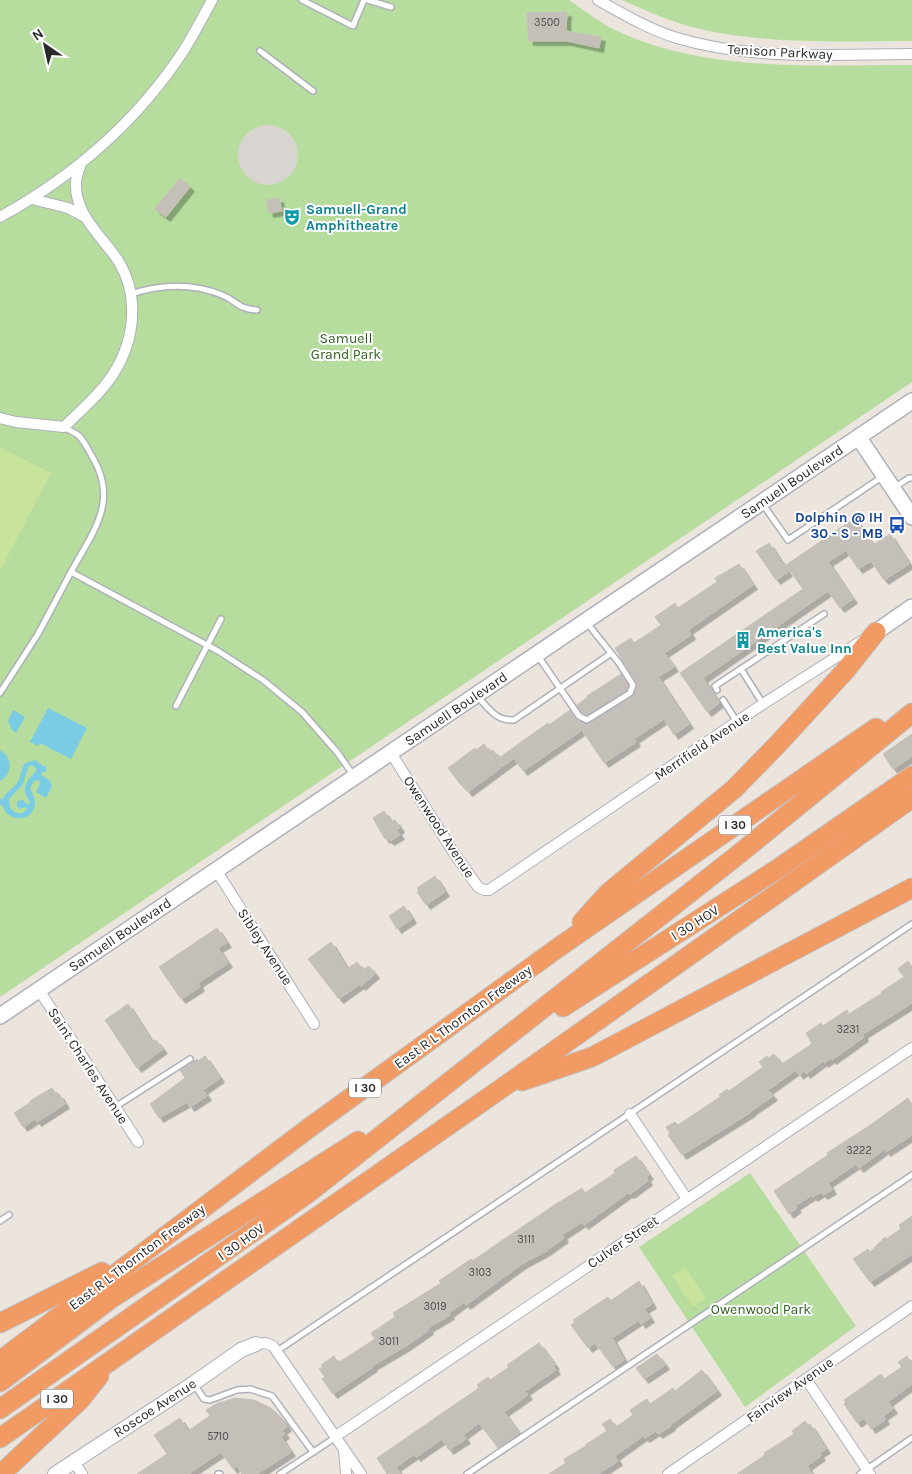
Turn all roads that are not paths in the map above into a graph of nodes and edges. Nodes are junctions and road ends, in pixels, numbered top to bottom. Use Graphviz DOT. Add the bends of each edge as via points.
graph roads {
  1 [pos="212,0"];
  2 [pos="302,0"];
  3 [pos="364,0"];
  4 [pos="368,0"];
  5 [pos="598,0"];
  6 [pos="391,7"];
  7 [pos="260,51"];
  8 [pos="912,54"];
  9 [pos="313,91"];
  10 [pos="81,164"];
  11 [pos="32,200"];
  12 [pos="0,217"];
  13 [pos="85,217"];
  14 [pos="131,294"];
  15 [pos="257,310"];
  16 [pos="912,401"];
  17 [pos="0,418"];
  18 [pos="64,427"];
  19 [pos="859,438"];
  20 [pos="912,478"];
  21 [pos="888,482"];
  22 [pos="762,502"];
  23 [pos="912,517"];
  24 [pos="71,572"];
  25 [pos="912,607"];
  26 [pos="824,614"];
  27 [pos="221,619"];
  28 [pos="585,621"];
  29 [pos="876,632"];
  30 [pos="207,645"];
  31 [pos="536,654"];
  32 [pos="610,654"];
  33 [pos="741,669"];
  34 [pos="560,689"];
  35 [pos="717,690"];
  36 [pos="0,693"];
  37 [pos="476,695"];
  38 [pos="723,700"];
  39 [pos="764,704"];
  40 [pos="912,704"];
  41 [pos="176,706"];
  42 [pos="912,713"];
  43 [pos="737,722"];
  44 [pos="390,753"];
  45 [pos="912,776"];
  46 [pos="355,777"];
  47 [pos="912,798"];
  48 [pos="880,820"];
  49 [pos="216,870"];
  50 [pos="493,887"];
  51 [pos="912,888"];
  52 [pos="912,924"];
  53 [pos="559,947"];
  54 [pos="39,990"];
  55 [pos="0,1016"];
  56 [pos="314,1024"];
  57 [pos="912,1048"];
  58 [pos="190,1059"];
  59 [pos="473,1064"];
  60 [pos="502,1088"];
  61 [pos="115,1107"];
  62 [pos="630,1114"];
  63 [pos="138,1142"];
  64 [pos="912,1175"];
  65 [pos="687,1199"];
  66 [pos="9,1215"];
  67 [pos="0,1221"];
  68 [pos="171,1231"];
  69 [pos="912,1306"];
  70 [pos="0,1323"];
  71 [pos="256,1344"];
  72 [pos="277,1351"];
  73 [pos="113,1359"];
  74 [pos="0,1361"];
  75 [pos="806,1379"];
  76 [pos="0,1382"];
  77 [pos="194,1383"];
  78 [pos="0,1409"];
  79 [pos="336,1436"];
  80 [pos="0,1438"];
  81 [pos="912,1438"];
  82 [pos="344,1449"];
  83 [pos="313,1452"];
  84 [pos="74,1462"];
  85 [pos="866,1472"];
  86 [pos="1,1474"];
  87 [pos="55,1474"];
  88 [pos="82,1474"];
  89 [pos="280,1474"];
  90 [pos="346,1474"];
  91 [pos="361,1474"];
  92 [pos="467,1474"];
  93 [pos="668,1474"];
  1 -- 10 [label="street" via="167,74 128,119"];
  2 -- 3 [label="lane" via="353,26"];
  4 -- 6 [label="lane"];
  5 -- 8 [label="street, Tenison Parkway" via="676,38 721,48 789,55"];
  7 -- 9 [label="lane"];
  10 -- 11 [label="street"];
  10 -- 13 [label="street" via="76,182"];
  11 -- 12 [label="street"];
  11 -- 13 [label="street" via="68,208"];
  13 -- 14 [label="street" via="118,262"];
  14 -- 15 [label="lane" via="179,285 223,295 243,308"];
  14 -- 18 [label="street" via="132,326 119,364 96,396"];
  16 -- 19 [label="main road, Samuell Boulevard"];
  17 -- 18 [label="street"];
  18 -- 24 [label="lane" via="78,435 100,469 104,487 104,503 97,524"];
  19 -- 21 [label="main road"];
  19 -- 22 [label="main road, Samuell Boulevard"];
  20 -- 21 [label="lane"];
  21 -- 22 [label="lane" via="788,540"];
  21 -- 23 [label="main road"];
  22 -- 28 [label="main road, Samuell Boulevard"];
  24 -- 30 [label="lane"];
  24 -- 36 [label="lane" via="38,634"];
  25 -- 29 [label="main road, Merrifield Avenue"];
  26 -- 33 [label="lane"];
  27 -- 30 [label="lane"];
  28 -- 31 [label="main road, Samuell Boulevard"];
  28 -- 32 [label="lane"];
  29 -- 39 [label="street, Merrifield Avenue"];
  29 -- 53 [label="highway" via="840,677 734,789 608,893"];
  30 -- 41 [label="lane"];
  30 -- 46 [label="lane" via="288,699 320,732"];
  31 -- 34 [label="lane"];
  31 -- 37 [label="main road, Samuell Boulevard"];
  32 -- 34 [label="lane"];
  32 -- 34 [label="lane" via="633,685 630,693 586,720 579,716"];
  33 -- 35 [label="lane" via="714,686"];
  33 -- 39 [label="lane"];
  34 -- 37 [label="lane" via="514,720 504,721"];
  37 -- 44 [label="main road, Samuell Boulevard"];
  38 -- 43 [label="lane"];
  39 -- 43 [label="street, Merrifield Avenue"];
  40 -- 53 [label="highway, East R L Thornton Freeway / I 30"];
  42 -- 59 [label="highway"];
  43 -- 50 [label="street, Merrifield Avenue"];
  44 -- 46 [label="main road, Samuell Boulevard"];
  44 -- 50 [label="street, Owenwood Avenue" via="478,887 484,890"];
  45 -- 59 [label="highway, I 30 HOV" via="771,874"];
  46 -- 49 [label="main road, Samuell Boulevard"];
  47 -- 48 [label="highway, I 30"];
  48 -- 59 [label="highway"];
  48 -- 60 [label="highway, I 30"];
  49 -- 54 [label="main road, Samuell Boulevard"];
  49 -- 56 [label="street, Sibley Avenue"];
  51 -- 60 [label="highway" via="592,1057"];
  52 -- 62 [label="lane"];
  53 -- 68 [label="highway, East R L Thornton Freeway / I 30"];
  54 -- 55 [label="main road, Samuell Boulevard"];
  54 -- 61 [label="street, Saint Charles Avenue"];
  57 -- 65 [label="street, Culver Street"];
  58 -- 61 [label="lane"];
  59 -- 76 [label="highway, I 30 HOV" via="119,1293"];
  59 -- 78 [label="highway, I 30 HOV" via="282,1212"];
  60 -- 73 [label="highway, I 30"];
  61 -- 63 [label="street, Saint Charles Avenue"];
  62 -- 65 [label="street"];
  62 -- 72 [label="lane"];
  64 -- 92 [label="lane"];
  65 -- 79 [label="street, Culver Street"];
  66 -- 67 [label="lane"];
  68 -- 70 [label="highway" via="90,1279"];
  68 -- 74 [label="highway, East R L Thornton Freeway / I 30"];
  69 -- 75 [label="street, Fairview Avenue"];
  71 -- 72 [label="street" via="265,1343"];
  71 -- 77 [label="street, Roscoe Avenue" via="241,1350"];
  72 -- 79 [label="street"];
  73 -- 80 [label="highway, I 30"];
  73 -- 86 [label="highway" via="80,1400"];
  75 -- 85 [label="street"];
  75 -- 93 [label="street, Fairview Avenue"];
  77 -- 83 [label="lane" via="204,1398 210,1400 237,1390 272,1396"];
  77 -- 84 [label="street, Roscoe Avenue"];
  79 -- 82 [label="street"];
  79 -- 83 [label="lane"];
  81 -- 85 [label="lane"];
  82 -- 90 [label="street"];
  82 -- 91 [label="street"];
  83 -- 89 [label="lane"];
  84 -- 87 [label="street, Roscoe Avenue"];
  84 -- 88 [label="street"];
}
